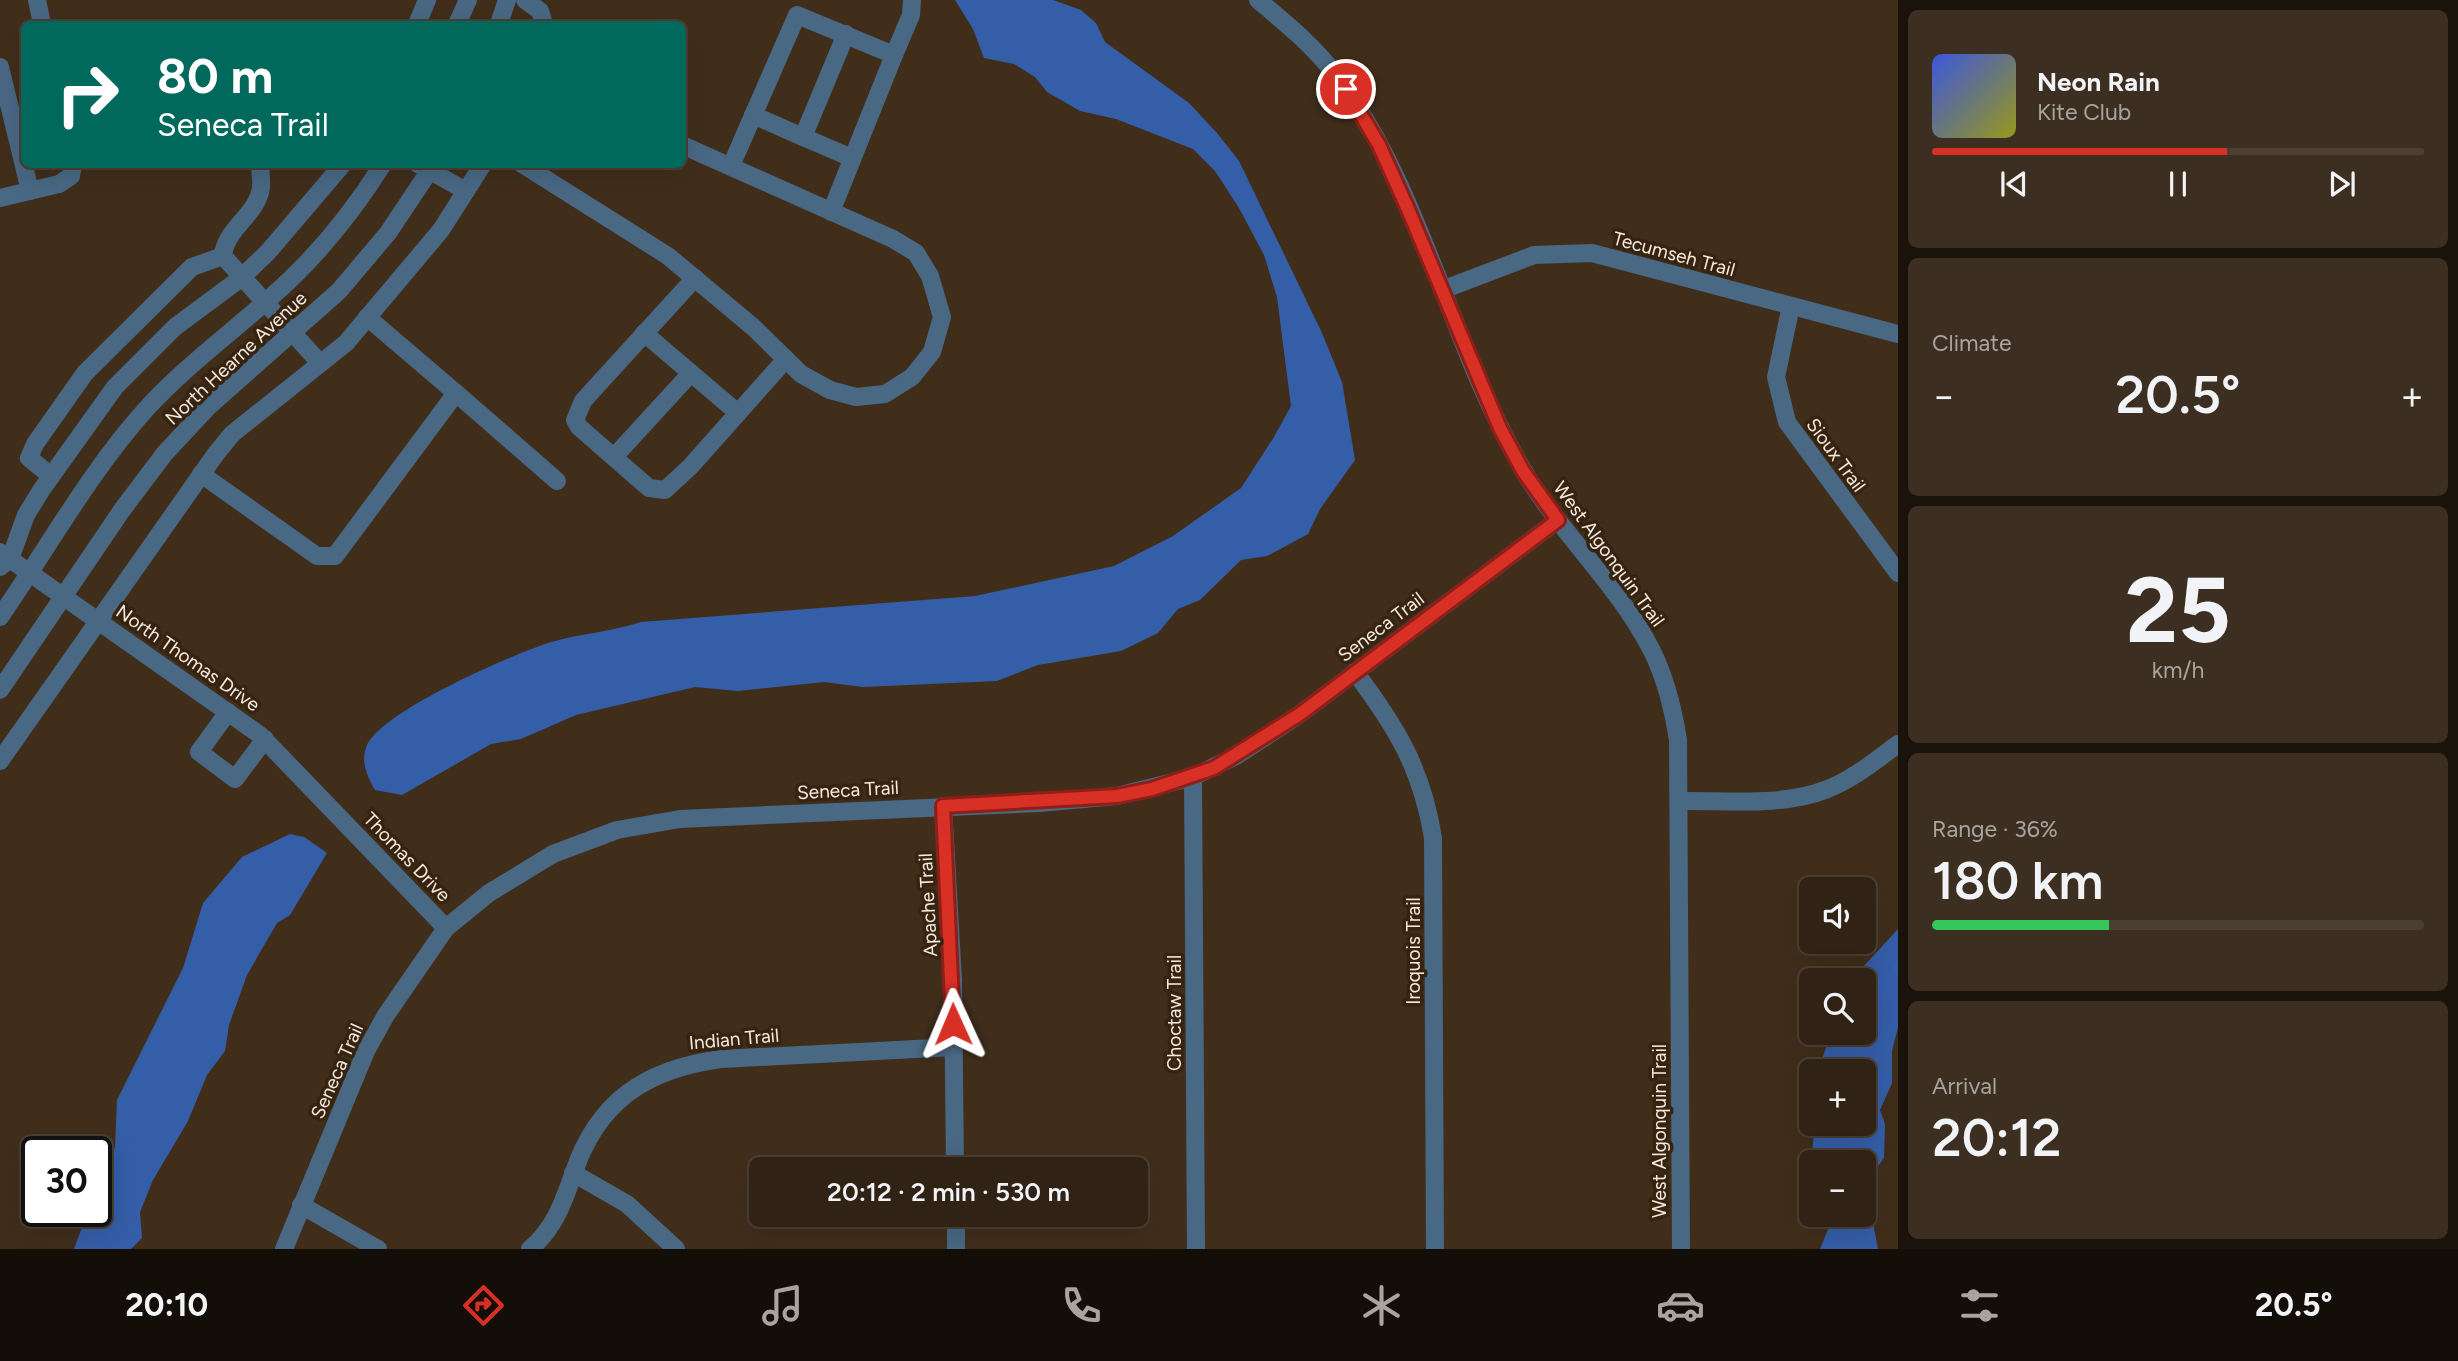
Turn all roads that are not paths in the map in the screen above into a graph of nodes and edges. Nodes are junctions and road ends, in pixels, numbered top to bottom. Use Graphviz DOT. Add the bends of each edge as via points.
graph roads {
  1 [pos="37,0"];
  2 [pos="427,0"];
  3 [pos="468,0"];
  4 [pos="507,0"];
  5 [pos="525,0"];
  6 [pos="912,0"];
  7 [pos="1258,0"];
  8 [pos="41,21"];
  9 [pos="418,21"];
  10 [pos="458,21"];
  11 [pos="500,21"];
  12 [pos="543,21"];
  13 [pos="846,34"];
  14 [pos="894,55"];
  15 [pos="0,67"];
  16 [pos="753,115"];
  17 [pos="803,137"];
  18 [pos="686,147"];
  19 [pos="21,154"];
  20 [pos="852,159"];
  21 [pos="731,166"];
  22 [pos="24,168"];
  23 [pos="72,168"];
  24 [pos="260,168"];
  25 [pos="340,168"];
  26 [pos="380,168"];
  27 [pos="426,168"];
  28 [pos="429,168"];
  29 [pos="480,168"];
  30 [pos="528,168"];
  31 [pos="30,191"];
  32 [pos="466,191"];
  33 [pos="0,198"];
  34 [pos="831,212"];
  35 [pos="223,256"];
  36 [pos="241,278"];
  37 [pos="695,278"];
  38 [pos="1442,290"];
  39 [pos="265,303"];
  40 [pos="1791,306"];
  41 [pos="367,317"];
  42 [pos="644,332"];
  43 [pos="292,333"];
  44 [pos="1898,334"];
  45 [pos="786,359"];
  46 [pos="320,363"];
  47 [pos="691,373"];
  48 [pos="456,393"];
  49 [pos="738,413"];
  50 [pos="614,457"];
  51 [pos="201,474"];
  52 [pos="51,476"];
  53 [pos="557,481"];
  54 [pos="1558,520"];
  55 [pos="3,559"];
  56 [pos="31,573"];
  57 [pos="1898,573"];
  58 [pos="65,596"];
  59 [pos="0,617"];
  60 [pos="100,621"];
  61 [pos="1355,673"];
  62 [pos="0,690"];
  63 [pos="228,712"];
  64 [pos="265,739"];
  65 [pos="1898,744"];
  66 [pos="0,761"];
  67 [pos="1193,777"];
  68 [pos="1679,801"];
  69 [pos="943,806"];
  70 [pos="337,814"];
  71 [pos="446,928"];
  72 [pos="954,1047"];
  73 [pos="955,1157"];
  74 [pos="573,1173"];
  75 [pos="301,1205"];
  76 [pos="956,1227"];
  77 [pos="284,1249"];
  78 [pos="378,1249"];
  79 [pos="530,1249"];
  80 [pos="676,1249"];
  81 [pos="956,1249"];
  82 [pos="1196,1249"];
  83 [pos="1435,1249"];
  84 [pos="1681,1249"];
  1 -- 8 [label="street"];
  2 -- 9 [label="street"];
  3 -- 10 [label="street"];
  4 -- 11 [label="street"];
  5 -- 12 [label="street" via="540,10"];
  6 -- 14 [label="street" via="911,15"];
  7 -- 38 [label="street, West Algonquin Trail" via="1303,38 1358,107"];
  13 -- 14 [label="street"];
  13 -- 16 [label="street" via="797,15"];
  13 -- 17 [label="street"];
  14 -- 20 [label="street"];
  15 -- 19 [label="street"];
  16 -- 17 [label="street"];
  16 -- 21 [label="street"];
  17 -- 20 [label="street"];
  18 -- 21 [label="street"];
  20 -- 34 [label="street"];
  21 -- 34 [label="street"];
  22 -- 31 [label="street"];
  23 -- 31 [label="street" via="71,176 59,184"];
  24 -- 35 [label="street" via="261,189 248,215 224,242"];
  25 -- 36 [label="street"];
  26 -- 39 [label="street, North Hearne Avenue" via="322,247"];
  27 -- 43 [label="street, North Hearne Avenue" via="388,233 339,291"];
  28 -- 32 [label="street"];
  29 -- 32 [label="street"];
  30 -- 37 [label="street"];
  31 -- 33 [label="street"];
  32 -- 41 [label="street" via="440,230"];
  34 -- 45 [label="street" via="916,253 930,276 942,317 932,352 912,377 885,394 856,397 830,390"];
  35 -- 36 [label="street"];
  35 -- 52 [label="street" via="192,267 85,373 29,458"];
  36 -- 39 [label="street"];
  36 -- 52 [label="street" via="147,353 115,387"];
  37 -- 42 [label="street"];
  37 -- 45 [label="street"];
  38 -- 40 [label="street, Tecumseh Trail" via="1516,259 1572,251"];
  38 -- 54 [label="street, West Algonquin Trail" via="1500,428"];
  39 -- 43 [label="street"];
  39 -- 56 [label="street, North Hearne Avenue" via="196,358 146,409 108,457"];
  40 -- 44 [label="street, Tecumseh Trail"];
  40 -- 57 [label="street, Sioux Trail" via="1776,377 1787,422"];
  41 -- 46 [label="street" via="346,343"];
  41 -- 48 [label="street"];
  42 -- 47 [label="street"];
  42 -- 50 [label="street" via="599,380 575,419"];
  43 -- 46 [label="street"];
  43 -- 58 [label="street, North Hearne Avenue" via="208,407 165,453"];
  45 -- 49 [label="street"];
  46 -- 51 [label="street" via="232,434"];
  47 -- 49 [label="street"];
  47 -- 50 [label="street"];
  48 -- 51 [label="street" via="335,556 317,556"];
  48 -- 53 [label="street"];
  49 -- 50 [label="street" via="665,490 649,488"];
  51 -- 60 [label="street"];
  52 -- 55 [label="street"];
  54 -- 61 [label="street, Seneca Trail"];
  54 -- 68 [label="street, West Algonquin Trail" via="1651,649 1672,705"];
  55 -- 56 [label="street, North Thomas Drive"];
  56 -- 58 [label="street, North Thomas Drive"];
  56 -- 59 [label="street, North Hearne Avenue"];
  58 -- 60 [label="street, North Thomas Drive"];
  58 -- 62 [label="street, North Hearne Avenue"];
  60 -- 63 [label="street, North Thomas Drive"];
  60 -- 66 [label="street"];
  61 -- 67 [label="street, Seneca Trail" via="1236,756"];
  61 -- 83 [label="street, Iroquois Trail" via="1408,750 1427,802 1433,838"];
  63 -- 64 [label="street, North Thomas Drive"];
  63 -- 64 [label="street" via="199,752 235,779"];
  64 -- 70 [label="street, North Thomas Drive"];
  65 -- 68 [label="street" via="1852,777 1808,795"];
  67 -- 69 [label="street, Seneca Trail" via="1117,796"];
  67 -- 82 [label="street, Choctaw Trail"];
  68 -- 84 [label="street, West Algonquin Trail"];
  69 -- 71 [label="street, Seneca Trail" via="680,819 617,831 554,853 489,893"];
  69 -- 72 [label="street, Apache Trail"];
  70 -- 71 [label="street, Thomas Drive"];
  71 -- 75 [label="street, Seneca Trail" via="366,1051"];
  72 -- 73 [label="street, Apache Trail"];
  72 -- 74 [label="street, Indian Trail" via="721,1059 672,1068 623,1096 593,1133"];
  74 -- 79 [label="street, Indian Trail" via="556,1219"];
  74 -- 80 [label="street" via="626,1205"];
  75 -- 77 [label="street, Seneca Trail"];
  75 -- 78 [label="street"];
  76 -- 81 [label="street"];
}
